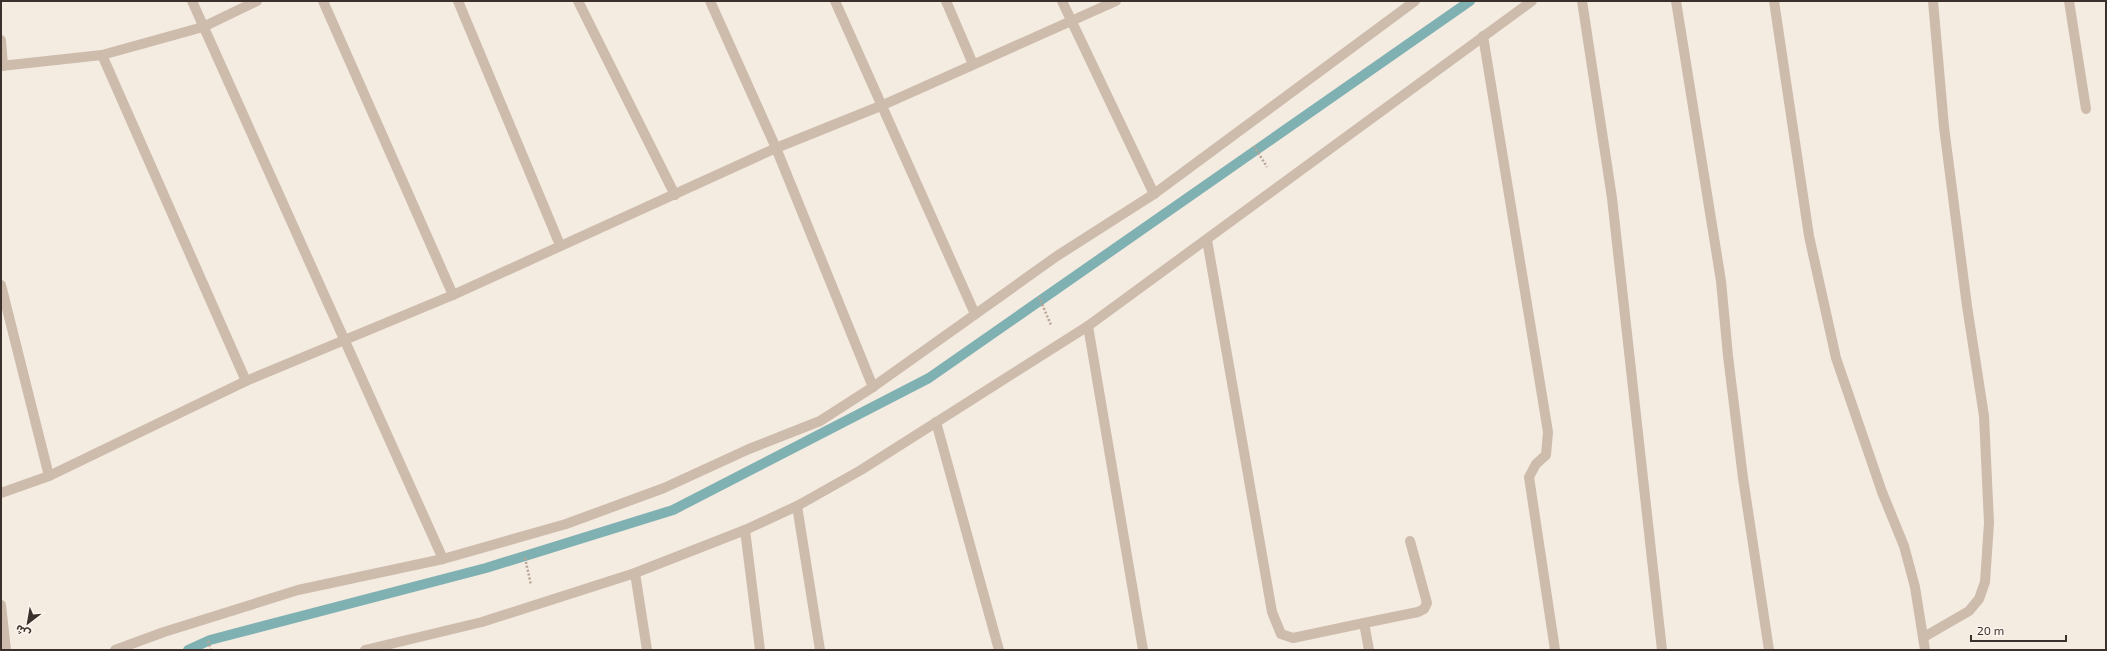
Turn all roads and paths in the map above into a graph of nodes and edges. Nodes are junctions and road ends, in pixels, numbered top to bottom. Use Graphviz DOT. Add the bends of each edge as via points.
graph roads {
  1 [pos="192,1"];
  2 [pos="257,1"];
  3 [pos="323,1"];
  4 [pos="458,1"];
  5 [pos="578,1"];
  6 [pos="710,1"];
  7 [pos="835,1"];
  8 [pos="946,1"];
  9 [pos="1062,1"];
  10 [pos="1116,1"];
  11 [pos="1415,1"];
  12 [pos="1532,1"];
  13 [pos="1582,1"];
  14 [pos="1676,1"];
  15 [pos="1774,1"];
  16 [pos="1933,1"];
  17 [pos="2069,1"];
  18 [pos="1071,21"];
  19 [pos="202,27"];
  20 [pos="1483,36"];
  21 [pos="1,40"];
  22 [pos="102,55"];
  23 [pos="973,64"];
  24 [pos="2,66"];
  25 [pos="883,105"];
  26 [pos="2086,108"];
  27 [pos="1243,129"];
  28 [pos="776,148"];
  29 [pos="1279,186"];
  30 [pos="1154,194"];
  31 [pos="676,195"];
  32 [pos="1207,240"];
  33 [pos="560,245"];
  34 [pos="1030,275"];
  35 [pos="1,285"];
  36 [pos="453,295"];
  37 [pos="976,314"];
  38 [pos="1088,326"];
  39 [pos="345,339"];
  40 [pos="1058,344"];
  41 [pos="246,381"];
  42 [pos="873,387"];
  43 [pos="936,422"];
  44 [pos="49,476"];
  45 [pos="1,494"];
  46 [pos="797,506"];
  47 [pos="745,530"];
  48 [pos="520,537"];
  49 [pos="1410,541"];
  50 [pos="443,559"];
  51 [pos="635,573"];
  52 [pos="536,604"];
  53 [pos="1,605"];
  54 [pos="1364,623"];
  55 [pos="1924,637"];
  56 [pos="6,650"];
  57 [pos="115,650"];
  58 [pos="364,650"];
  59 [pos="647,650"];
  60 [pos="760,650"];
  61 [pos="820,650"];
  62 [pos="999,650"];
  63 [pos="1143,650"];
  64 [pos="1369,650"];
  65 [pos="1555,650"];
  66 [pos="1662,650"];
  67 [pos="1768,650"];
  68 [pos="1925,650"];
  1 -- 19 [label="street"];
  2 -- 19 [label="street"];
  3 -- 36 [label="street"];
  4 -- 33 [label="street"];
  5 -- 31 [label="street"];
  6 -- 28 [label="street"];
  7 -- 25 [label="street"];
  8 -- 23 [label="street"];
  9 -- 18 [label="street"];
  10 -- 18 [label="street"];
  11 -- 27 [label="street"];
  12 -- 20 [label="street"];
  13 -- 66 [label="street" via="1612,198"];
  14 -- 67 [label="street" via="1721,281 1743,478"];
  15 -- 55 [label="street" via="1809,236 1836,358 1882,492 1904,546"];
  16 -- 55 [label="street" via="1944,126 1984,416 1989,523 1985,582 1979,599 1969,611"];
  17 -- 26 [label="street"];
  18 -- 23 [label="street"];
  18 -- 30 [label="street"];
  19 -- 22 [label="street"];
  19 -- 39 [label="street"];
  20 -- 29 [label="street"];
  20 -- 65 [label="street" via="1548,432 1546,454 1536,464 1529,477"];
  21 -- 24 [label="street"];
  22 -- 24 [label="street"];
  22 -- 41 [label="street"];
  23 -- 25 [label="street"];
  25 -- 28 [label="street"];
  25 -- 37 [label="street"];
  27 -- 29 [label="path"];
  27 -- 30 [label="street"];
  28 -- 31 [label="street"];
  28 -- 42 [label="street"];
  29 -- 32 [label="street"];
  30 -- 34 [label="street"];
  31 -- 33 [label="street"];
  32 -- 38 [label="street"];
  32 -- 54 [label="street" via="1272,612 1277,628 1281,634 1294,638"];
  33 -- 36 [label="street"];
  34 -- 37 [label="street"];
  34 -- 40 [label="path"];
  35 -- 44 [label="street"];
  36 -- 39 [label="street"];
  37 -- 42 [label="street"];
  38 -- 40 [label="street"];
  38 -- 63 [label="street"];
  39 -- 41 [label="street"];
  39 -- 50 [label="street"];
  40 -- 43 [label="street"];
  41 -- 44 [label="street"];
  42 -- 48 [label="street" via="820,421 749,449 664,488 566,524"];
  43 -- 46 [label="street" via="861,470"];
  43 -- 62 [label="street"];
  44 -- 45 [label="street"];
  46 -- 47 [label="street"];
  46 -- 61 [label="street"];
  47 -- 51 [label="street"];
  47 -- 60 [label="street"];
  48 -- 50 [label="street"];
  48 -- 52 [label="path"];
  49 -- 54 [label="street" via="1428,603 1418,612"];
  50 -- 57 [label="street" via="298,590"];
  51 -- 52 [label="street"];
  51 -- 59 [label="street"];
  52 -- 58 [label="street" via="482,622"];
  53 -- 56 [label="street"];
  54 -- 64 [label="street"];
  55 -- 68 [label="street"];
}
